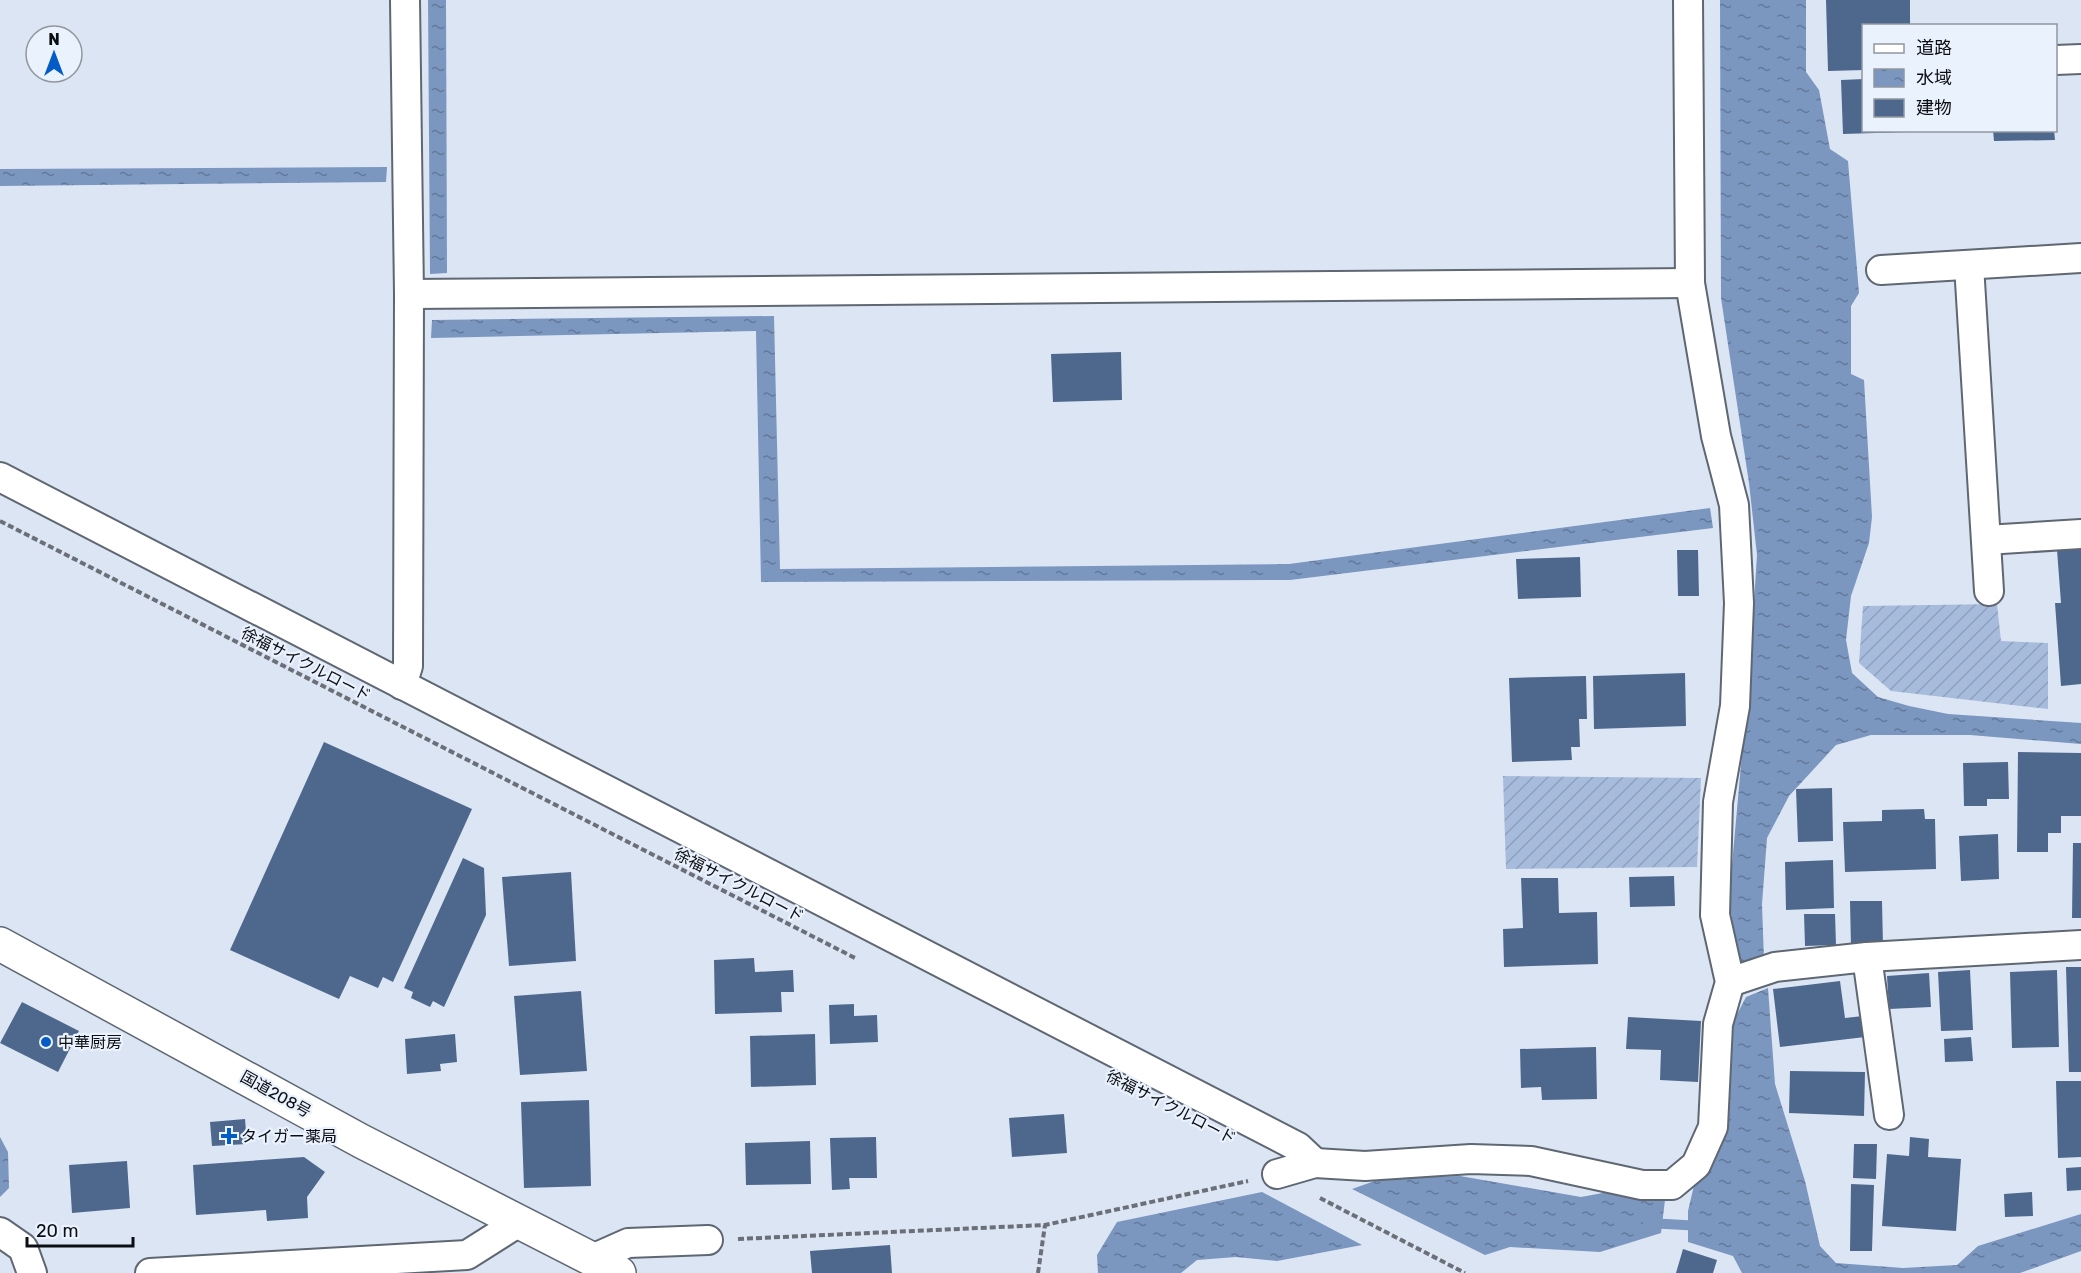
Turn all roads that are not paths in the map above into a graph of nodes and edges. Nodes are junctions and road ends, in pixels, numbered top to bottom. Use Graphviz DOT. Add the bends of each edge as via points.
graph roads {
  1 [pos="405,0"];
  2 [pos="1688,0"];
  3 [pos="2081,59"];
  4 [pos="2057,60"];
  5 [pos="2081,258"];
  6 [pos="1969,265"];
  7 [pos="1881,270"];
  8 [pos="1690,283"];
  9 [pos="409,294"];
  10 [pos="0,477"];
  11 [pos="2081,534"];
  12 [pos="1986,540"];
  13 [pos="1989,591"];
  14 [pos="402,685"];
  15 [pos="0,944"];
  16 [pos="2081,945"];
  17 [pos="1867,957"];
  18 [pos="1730,982"];
  19 [pos="1888,1115"];
  20 [pos="1315,1163"];
  21 [pos="1277,1174"];
  22 [pos="519,1221"];
  23 [pos="2,1233"];
  24 [pos="708,1240"];
  25 [pos="606,1266"];
  26 [pos="32,1273"];
  27 [pos="150,1273"];
  28 [pos="157,1273"];
  1 -- 9 [label="street"];
  2 -- 8 [label="street"];
  3 -- 4 [label="street"];
  5 -- 6 [label="street"];
  6 -- 7 [label="street"];
  6 -- 12 [label="street"];
  8 -- 9 [label="street"];
  8 -- 18 [label="street" via="1716,436 1734,505 1739,603 1735,706 1718,802 1715,915"];
  9 -- 14 [label="street" via="408,666"];
  10 -- 14 [label="street"];
  11 -- 12 [label="street"];
  12 -- 13 [label="street"];
  14 -- 20 [label="street" via="1298,1147"];
  15 -- 22 [label="highway, 国道208号" via="361,1141"];
  16 -- 17 [label="street"];
  17 -- 18 [label="street" via="1775,967"];
  17 -- 19 [label="street"];
  18 -- 20 [label="street" via="1718,1024 1713,1127 1696,1165 1672,1185 1642,1185 1531,1161 1471,1159 1365,1166"];
  20 -- 21 [label="street"];
  22 -- 25 [label="highway, 国道208号"];
  22 -- 28 [label="street" via="467,1255"];
  23 -- 26 [label="street" via="22,1248"];
  24 -- 25 [label="street" via="628,1244"];
  27 -- 28 [label="street"];
}
